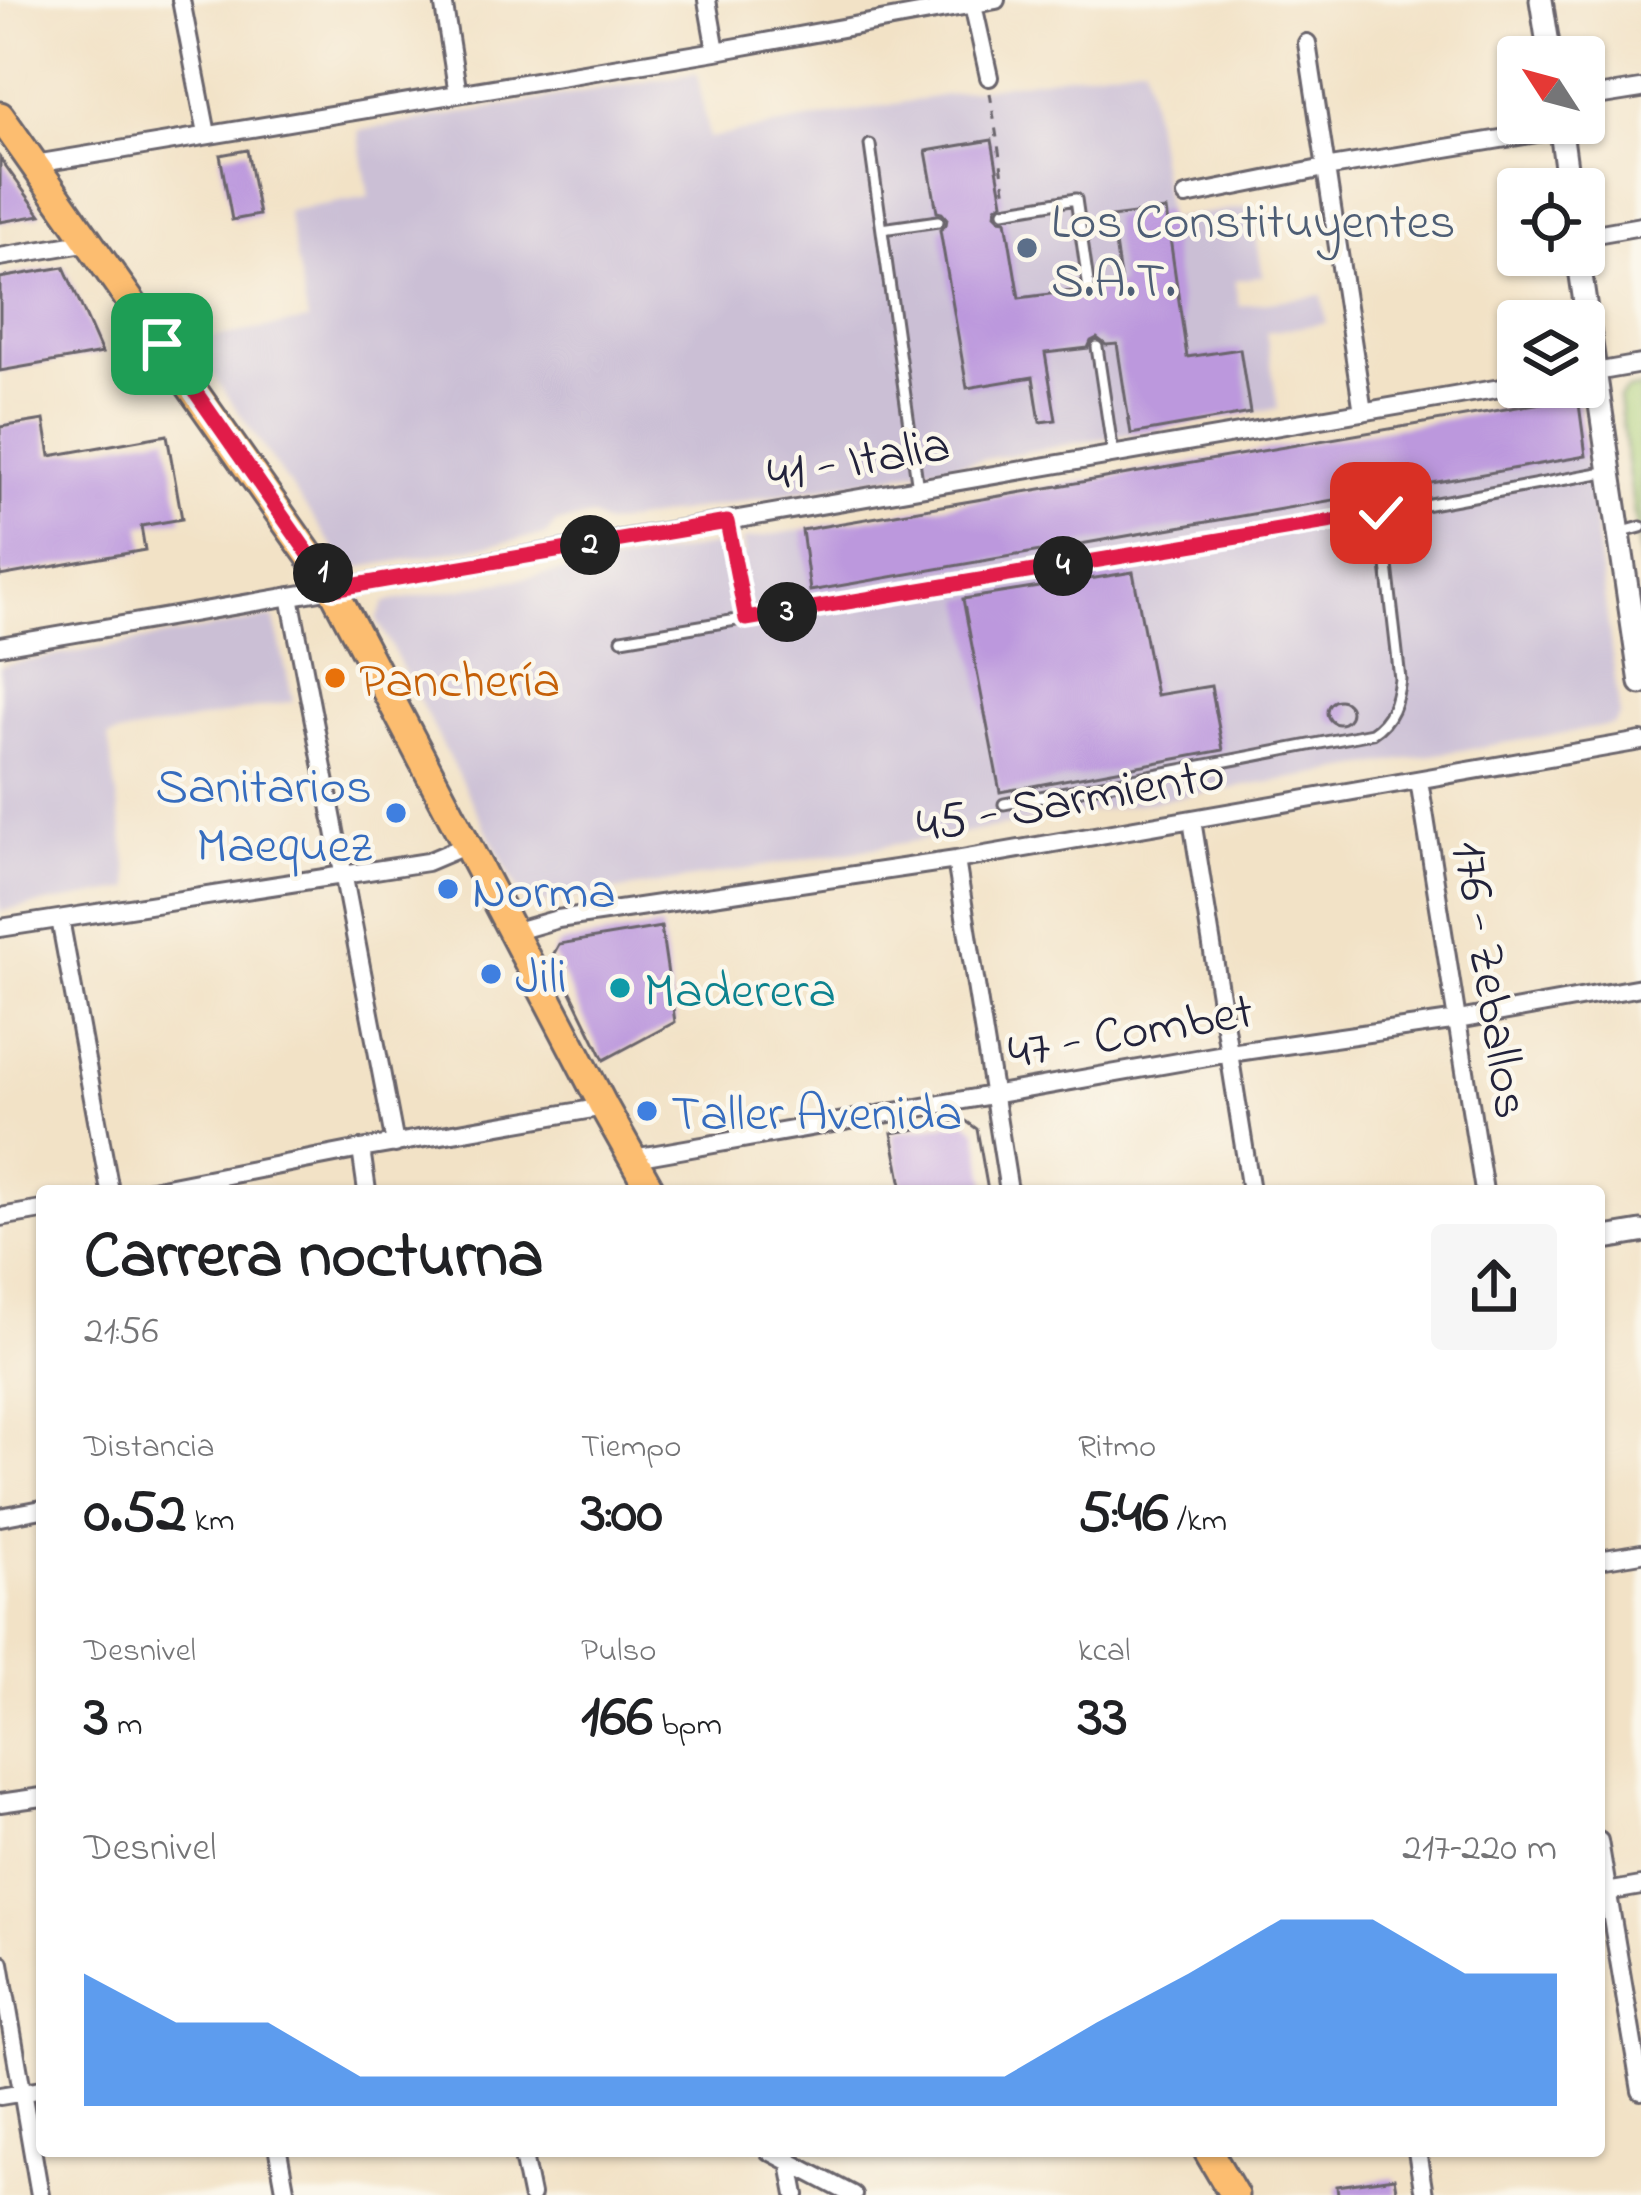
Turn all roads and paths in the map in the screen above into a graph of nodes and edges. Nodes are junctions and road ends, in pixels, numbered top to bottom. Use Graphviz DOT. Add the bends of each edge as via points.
graph roads {
  1 [pos="181,0"];
  2 [pos="443,0"];
  3 [pos="707,0"];
  4 [pos="996,0"];
  5 [pos="1541,0"];
  6 [pos="972,2"];
  7 [pos="1547,36"];
  8 [pos="1307,44"];
  9 [pos="716,51"];
  10 [pos="989,77"];
  11 [pos="1641,89"];
  12 [pos="458,94"];
  13 [pos="1605,95"];
  14 [pos="0,116"];
  15 [pos="207,134"];
  16 [pos="1497,137"];
  17 [pos="870,145"];
  18 [pos="35,164"];
  19 [pos="1324,168"];
  20 [pos="1186,196"];
  21 [pos="1006,210"];
  22 [pos="938,220"];
  23 [pos="1641,226"];
  24 [pos="882,229"];
  25 [pos="1605,232"];
  26 [pos="89,242"];
  27 [pos="0,257"];
  28 [pos="1089,289"];
  29 [pos="1097,346"];
  30 [pos="1641,364"];
  31 [pos="1605,370"];
  32 [pos="1497,390"];
  33 [pos="1597,408"];
  34 [pos="1363,412"];
  35 [pos="1114,455"];
  36 [pos="1610,471"];
  37 [pos="918,489"];
  38 [pos="1381,513"];
  39 [pos="727,522"];
  40 [pos="1630,530"];
  41 [pos="333,589"];
  42 [pos="290,596"];
  43 [pos="746,619"];
  44 [pos="622,639"];
  45 [pos="0,646"];
  46 [pos="1641,683"];
  47 [pos="1641,741"];
  48 [pos="1418,780"];
  49 [pos="1004,804"];
  50 [pos="1192,820"];
  51 [pos="466,844"];
  52 [pos="956,860"];
  53 [pos="344,875"];
  54 [pos="60,920"];
  55 [pos="0,928"];
  56 [pos="513,932"];
  57 [pos="1641,987"];
  58 [pos="1458,1020"];
  59 [pos="1230,1054"];
  60 [pos="993,1095"];
  61 [pos="604,1107"];
  62 [pos="395,1144"];
  63 [pos="361,1149"];
  64 [pos="634,1158"];
  65 [pos="109,1185"];
  66 [pos="177,1185"];
  67 [pos="367,1185"];
  68 [pos="648,1185"];
  69 [pos="1008,1185"];
  70 [pos="1250,1185"];
  71 [pos="1483,1185"];
  72 [pos="36,1211"];
  73 [pos="0,1217"];
  74 [pos="1641,1232"];
  75 [pos="1605,1238"];
  76 [pos="36,1511"];
  77 [pos="0,1517"];
  78 [pos="1641,1553"];
  79 [pos="1605,1558"];
  80 [pos="36,1798"];
  81 [pos="0,1803"];
  82 [pos="1641,1886"];
  83 [pos="1605,1893"];
  84 [pos="1605,1898"];
  85 [pos="0,1964"];
  86 [pos="33,2091"];
  87 [pos="1641,2091"];
  88 [pos="0,2096"];
  89 [pos="36,2136"];
  90 [pos="37,2157"];
  91 [pos="279,2157"];
  92 [pos="523,2157"];
  93 [pos="788,2157"];
  94 [pos="790,2157"];
  95 [pos="1212,2157"];
  96 [pos="1418,2157"];
  97 [pos="40,2195"];
  98 [pos="286,2195"];
  99 [pos="531,2195"];
  100 [pos="796,2195"];
  101 [pos="853,2195"];
  102 [pos="1234,2195"];
  103 [pos="1424,2195"];
  1 -- 15 [label="street"];
  2 -- 12 [label="street"];
  3 -- 9 [label="street"];
  4 -- 6 [label="street"];
  5 -- 7 [label="street"];
  6 -- 9 [label="street"];
  6 -- 10 [label="street"];
  8 -- 19 [label="street"];
  9 -- 12 [label="street"];
  10 -- 21 [label="path"];
  11 -- 13 [label="street"];
  12 -- 15 [label="street"];
  14 -- 18 [label="main road"];
  15 -- 18 [label="street"];
  16 -- 19 [label="street"];
  17 -- 24 [label="lane"];
  18 -- 26 [label="main road"];
  19 -- 20 [label="street"];
  19 -- 34 [label="street"];
  21 -- 28 [label="lane" via="1076,199"];
  22 -- 24 [label="lane"];
  23 -- 25 [label="street"];
  24 -- 37 [label="lane"];
  26 -- 27 [label="street"];
  26 -- 41 [label="main road"];
  29 -- 35 [label="lane"];
  30 -- 31 [label="street"];
  32 -- 34 [label="street, 41 - Italia"];
  33 -- 36 [label="street"];
  34 -- 35 [label="street, 41 - Italia"];
  35 -- 37 [label="street, 41 - Italia"];
  36 -- 38 [label="lane"];
  36 -- 40 [label="street"];
  37 -- 39 [label="street, 41 - Italia"];
  38 -- 43 [label="lane"];
  38 -- 49 [label="lane" via="1400,679 1382,727"];
  39 -- 41 [label="street, 41 - Italia"];
  39 -- 43 [label="lane"];
  40 -- 46 [label="street"];
  41 -- 42 [label="street, 41 - Italia"];
  41 -- 51 [label="main road"];
  42 -- 45 [label="street, 41 - Italia"];
  42 -- 53 [label="street"];
  43 -- 44 [label="lane"];
  47 -- 48 [label="street, 45 - Sarmiento"];
  48 -- 50 [label="street, 45 - Sarmiento"];
  48 -- 58 [label="street, 176 - Zeballos"];
  50 -- 52 [label="street, 45 - Sarmiento"];
  50 -- 59 [label="street"];
  51 -- 53 [label="street" via="427,862"];
  51 -- 56 [label="main road"];
  52 -- 56 [label="street, 45 - Sarmiento"];
  52 -- 60 [label="street"];
  53 -- 54 [label="street"];
  53 -- 62 [label="street"];
  54 -- 55 [label="street"];
  54 -- 65 [label="street"];
  56 -- 61 [label="main road"];
  57 -- 58 [label="street, 47 - Combet"];
  58 -- 59 [label="street, 47 - Combet"];
  58 -- 71 [label="street, 176 - Zeballos"];
  59 -- 60 [label="street, 47 - Combet"];
  59 -- 70 [label="street"];
  60 -- 64 [label="street, 47 - Combet"];
  60 -- 69 [label="street"];
  61 -- 62 [label="street"];
  61 -- 64 [label="main road"];
  62 -- 63 [label="street"];
  63 -- 66 [label="street"];
  63 -- 67 [label="street"];
  64 -- 68 [label="main road"];
  72 -- 73 [label="street"];
  74 -- 75 [label="street"];
  76 -- 77 [label="street"];
  78 -- 79 [label="street"];
  80 -- 81 [label="street"];
  82 -- 83 [label="street"];
  84 -- 87 [label="street"];
  85 -- 86 [label="street"];
  86 -- 88 [label="street"];
  86 -- 89 [label="street"];
  90 -- 97 [label="street"];
  91 -- 98 [label="street"];
  92 -- 99 [label="street"];
  93 -- 100 [label="street"];
  94 -- 101 [label="street"];
  95 -- 102 [label="main road"];
  96 -- 103 [label="street"];
}
